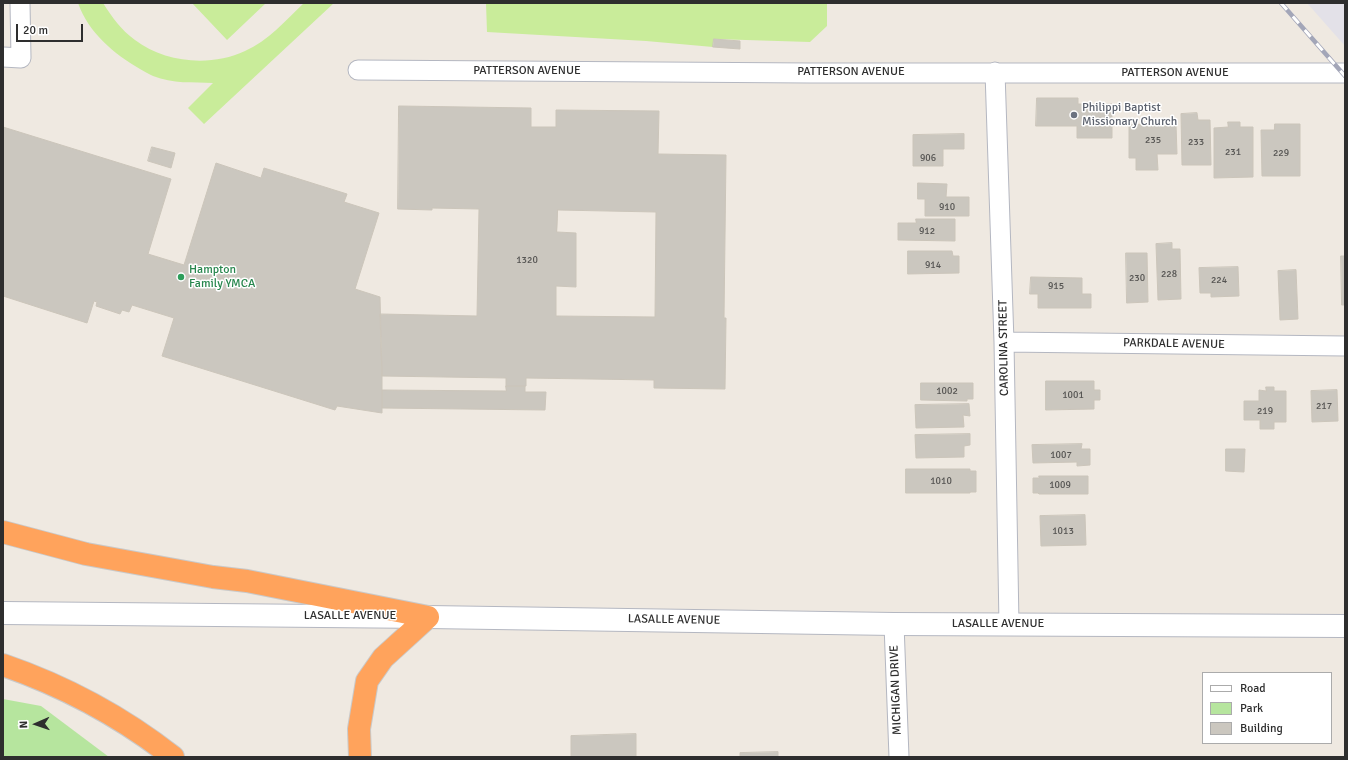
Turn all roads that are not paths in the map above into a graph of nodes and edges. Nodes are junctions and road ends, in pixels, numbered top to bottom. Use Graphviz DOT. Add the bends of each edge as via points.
graph roads {
  1 [pos="20,3"];
  2 [pos="12,58"];
  3 [pos="358,70"];
  4 [pos="995,72"];
  5 [pos="1345,73"];
  6 [pos="1004,342"];
  7 [pos="1345,346"];
  8 [pos="3,532"];
  9 [pos="3,613"];
  10 [pos="428,617"];
  11 [pos="894,624"];
  12 [pos="1009,624"];
  13 [pos="1345,626"];
  14 [pos="3,665"];
  15 [pos="173,757"];
  16 [pos="360,757"];
  17 [pos="898,757"];
  1 -- 2 [label="street"];
  3 -- 4 [label="street, PATTERSON AVENUE"];
  4 -- 5 [label="street, PATTERSON AVENUE"];
  4 -- 6 [label="street, CAROLINA STREET"];
  6 -- 7 [label="street, PARKDALE AVENUE"];
  6 -- 12 [label="street, CAROLINA STREET"];
  8 -- 10 [label="highway" via="86,554 247,581"];
  9 -- 10 [label="main road, LASALLE AVENUE"];
  10 -- 11 [label="main road, LASALLE AVENUE"];
  10 -- 16 [label="highway" via="383,658 367,681 359,729"];
  11 -- 12 [label="main road, LASALLE AVENUE"];
  11 -- 17 [label="street, MICHIGAN DRIVE"];
  12 -- 13 [label="main road, LASALLE AVENUE"];
  14 -- 15 [label="highway" via="40,679 116,717"];
}
